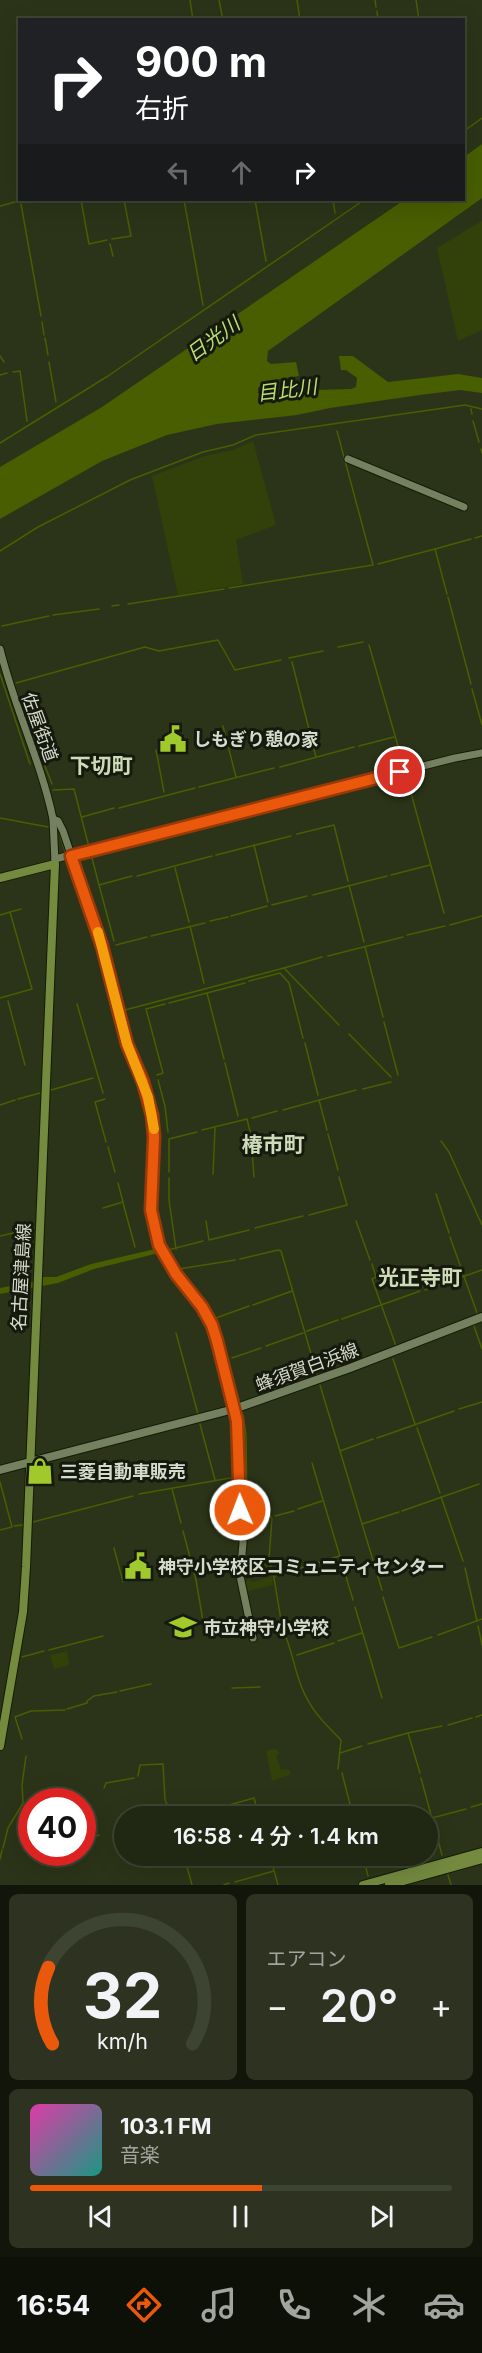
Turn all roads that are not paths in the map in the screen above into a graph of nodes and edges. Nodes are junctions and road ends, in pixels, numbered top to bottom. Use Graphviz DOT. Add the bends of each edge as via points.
graph roads {
  1 [pos="348,459"];
  2 [pos="464,507"];
  3 [pos="0,649"];
  4 [pos="482,753"];
  5 [pos="53,819"];
  6 [pos="68,857"];
  7 [pos="55,861"];
  8 [pos="0,878"];
  9 [pos="482,1317"];
  10 [pos="234,1409"];
  11 [pos="30,1462"];
  12 [pos="0,1470"];
  13 [pos="253,1638"];
  14 [pos="0,1746"];
  15 [pos="482,1852"];
  16 [pos="482,1859"];
  17 [pos="363,1885"];
  18 [pos="389,1885"];
  1 -- 2 [label="street"];
  3 -- 5 [label="street, 佐屋街道"];
  4 -- 6 [label="street"];
  5 -- 6 [label="street, 佐屋街道" via="63,831"];
  5 -- 7 [label="street"];
  6 -- 7 [label="street"];
  6 -- 10 [label="street, 佐屋街道" via="102,946 127,1044 152,1115 151,1210 157,1237 169,1264 212,1325"];
  7 -- 8 [label="main road"];
  7 -- 11 [label="main road, 名古屋津島線"];
  9 -- 10 [label="main road, 蜂須賀白浜線"];
  10 -- 11 [label="main road, 蜂須賀白浜線"];
  10 -- 13 [label="street, 佐屋街道" via="243,1543 240,1576"];
  11 -- 12 [label="main road, 蜂須賀白浜線"];
  11 -- 14 [label="main road, 名古屋津島線" via="23,1612"];
  15 -- 17 [label="main road"];
  16 -- 18 [label="main road"];
}
